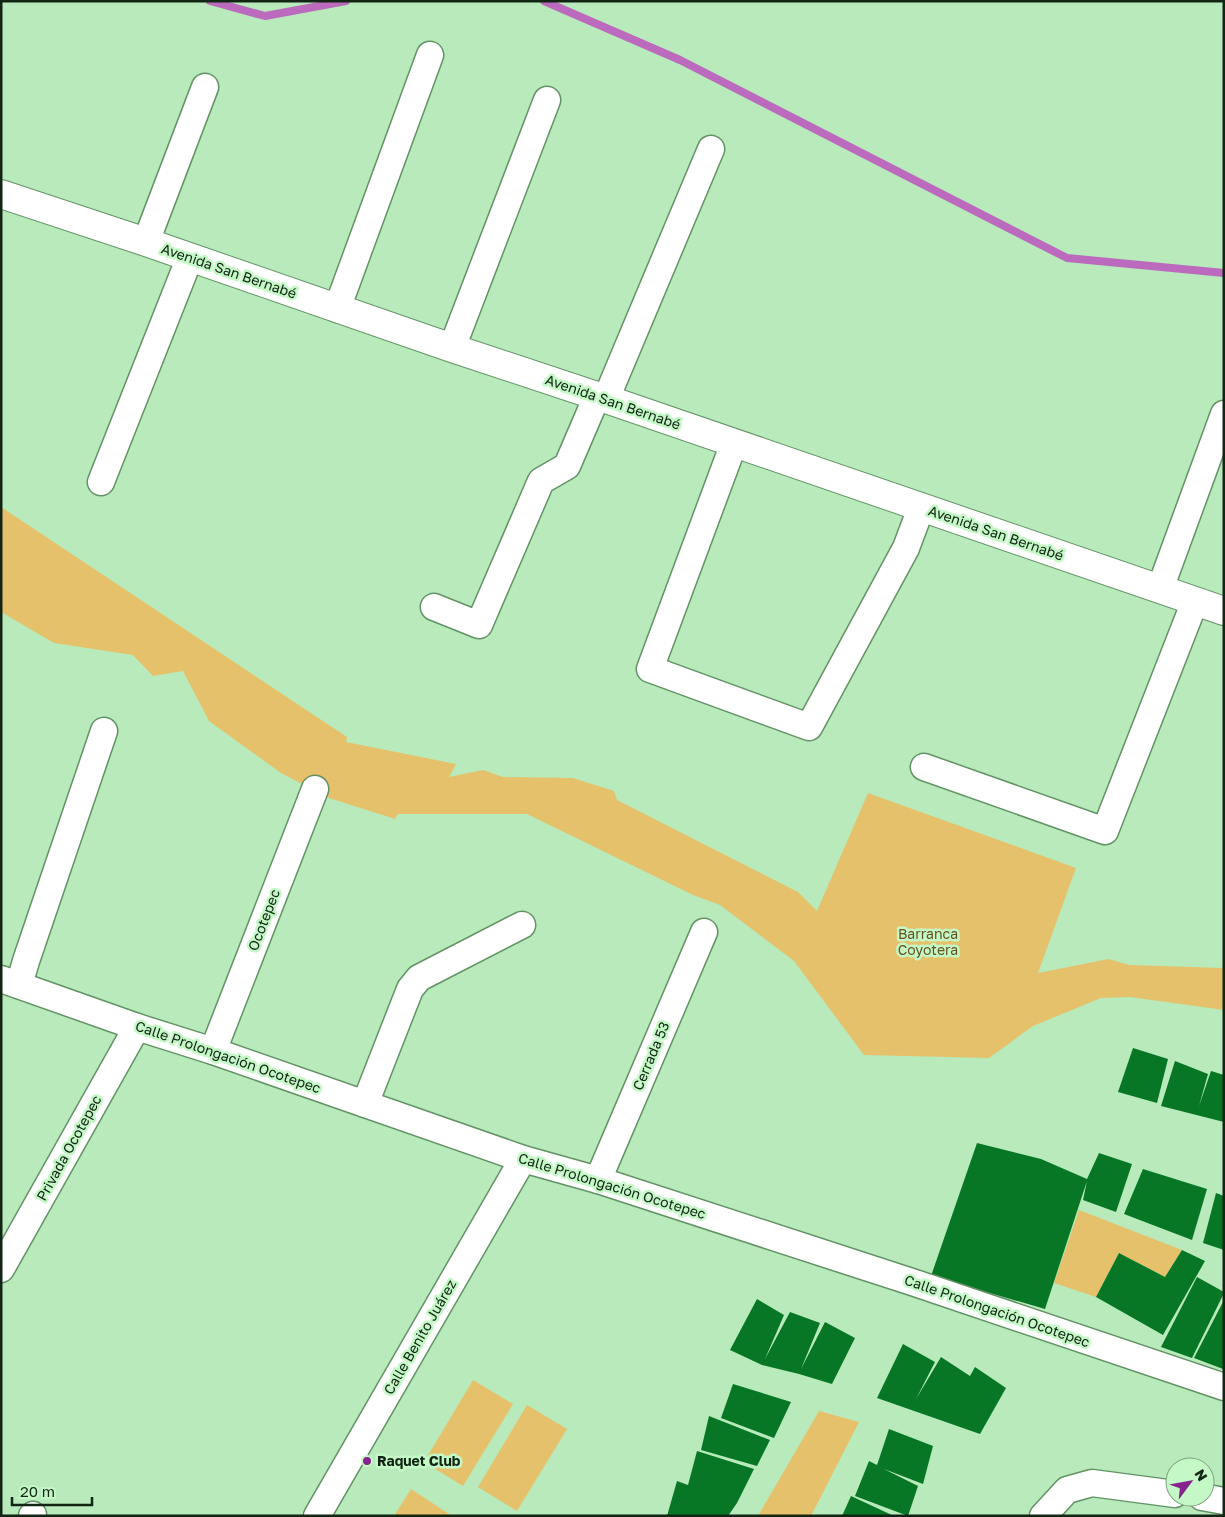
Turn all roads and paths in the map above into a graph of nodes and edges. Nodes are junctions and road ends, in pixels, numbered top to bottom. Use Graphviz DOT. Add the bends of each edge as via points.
graph roads {
  1 [pos="430,55"];
  2 [pos="205,87"];
  3 [pos="546,100"];
  4 [pos="711,149"];
  5 [pos="1,194"];
  6 [pos="146,242"];
  7 [pos="190,257"];
  8 [pos="337,309"];
  9 [pos="452,348"];
  10 [pos="601,397"];
  11 [pos="1224,414"];
  12 [pos="734,443"];
  13 [pos="101,482"];
  14 [pos="920,508"];
  15 [pos="1160,589"];
  16 [pos="1195,601"];
  17 [pos="434,607"];
  18 [pos="1224,611"];
  19 [pos="104,731"];
  20 [pos="924,768"];
  21 [pos="315,789"];
  22 [pos="522,925"];
  23 [pos="704,932"];
  24 [pos="10,982"];
  25 [pos="137,1027"];
  26 [pos="213,1051"];
  27 [pos="366,1104"];
  28 [pos="523,1159"];
  29 [pos="598,1180"];
  30 [pos="1,1269"];
  31 [pos="1224,1387"];
  32 [pos="1165,1493"];
  33 [pos="316,1516"];
  34 [pos="1043,1516"];
  1 -- 8 [label="street"];
  2 -- 6 [label="street"];
  3 -- 9 [label="street"];
  4 -- 10 [label="street"];
  5 -- 6 [label="main road, Avenida San Bernabé"];
  6 -- 7 [label="main road, Avenida San Bernabé"];
  7 -- 8 [label="main road, Avenida San Bernabé"];
  7 -- 13 [label="street"];
  8 -- 9 [label="main road, Avenida San Bernabé"];
  9 -- 10 [label="main road, Avenida San Bernabé"];
  10 -- 12 [label="main road, Avenida San Bernabé"];
  10 -- 17 [label="street" via="567,466 541,481 479,624"];
  11 -- 15 [label="street"];
  12 -- 14 [label="main road, Avenida San Bernabé"];
  12 -- 14 [label="street" via="650,669 809,727 906,548"];
  14 -- 15 [label="main road, Avenida San Bernabé"];
  15 -- 16 [label="main road, Avenida San Bernabé"];
  16 -- 18 [label="main road, Avenida San Bernabé"];
  16 -- 20 [label="street" via="1105,831"];
  19 -- 24 [label="street"];
  21 -- 26 [label="street, Ocotepec"];
  22 -- 27 [label="street" via="419,978 410,989"];
  23 -- 29 [label="street, Cerrada 53"];
  24 -- 25 [label="street, Calle Prolongación Ocotepec"];
  25 -- 26 [label="street, Calle Prolongación Ocotepec"];
  25 -- 30 [label="street, Privada Ocotepec"];
  26 -- 27 [label="street, Calle Prolongación Ocotepec"];
  27 -- 28 [label="street, Calle Prolongación Ocotepec"];
  28 -- 29 [label="street, Calle Prolongación Ocotepec"];
  28 -- 33 [label="street, Calle Benito Juárez"];
  29 -- 31 [label="street, Calle Prolongación Ocotepec"];
  32 -- 34 [label="street" via="1092,1483 1067,1490"];
}
